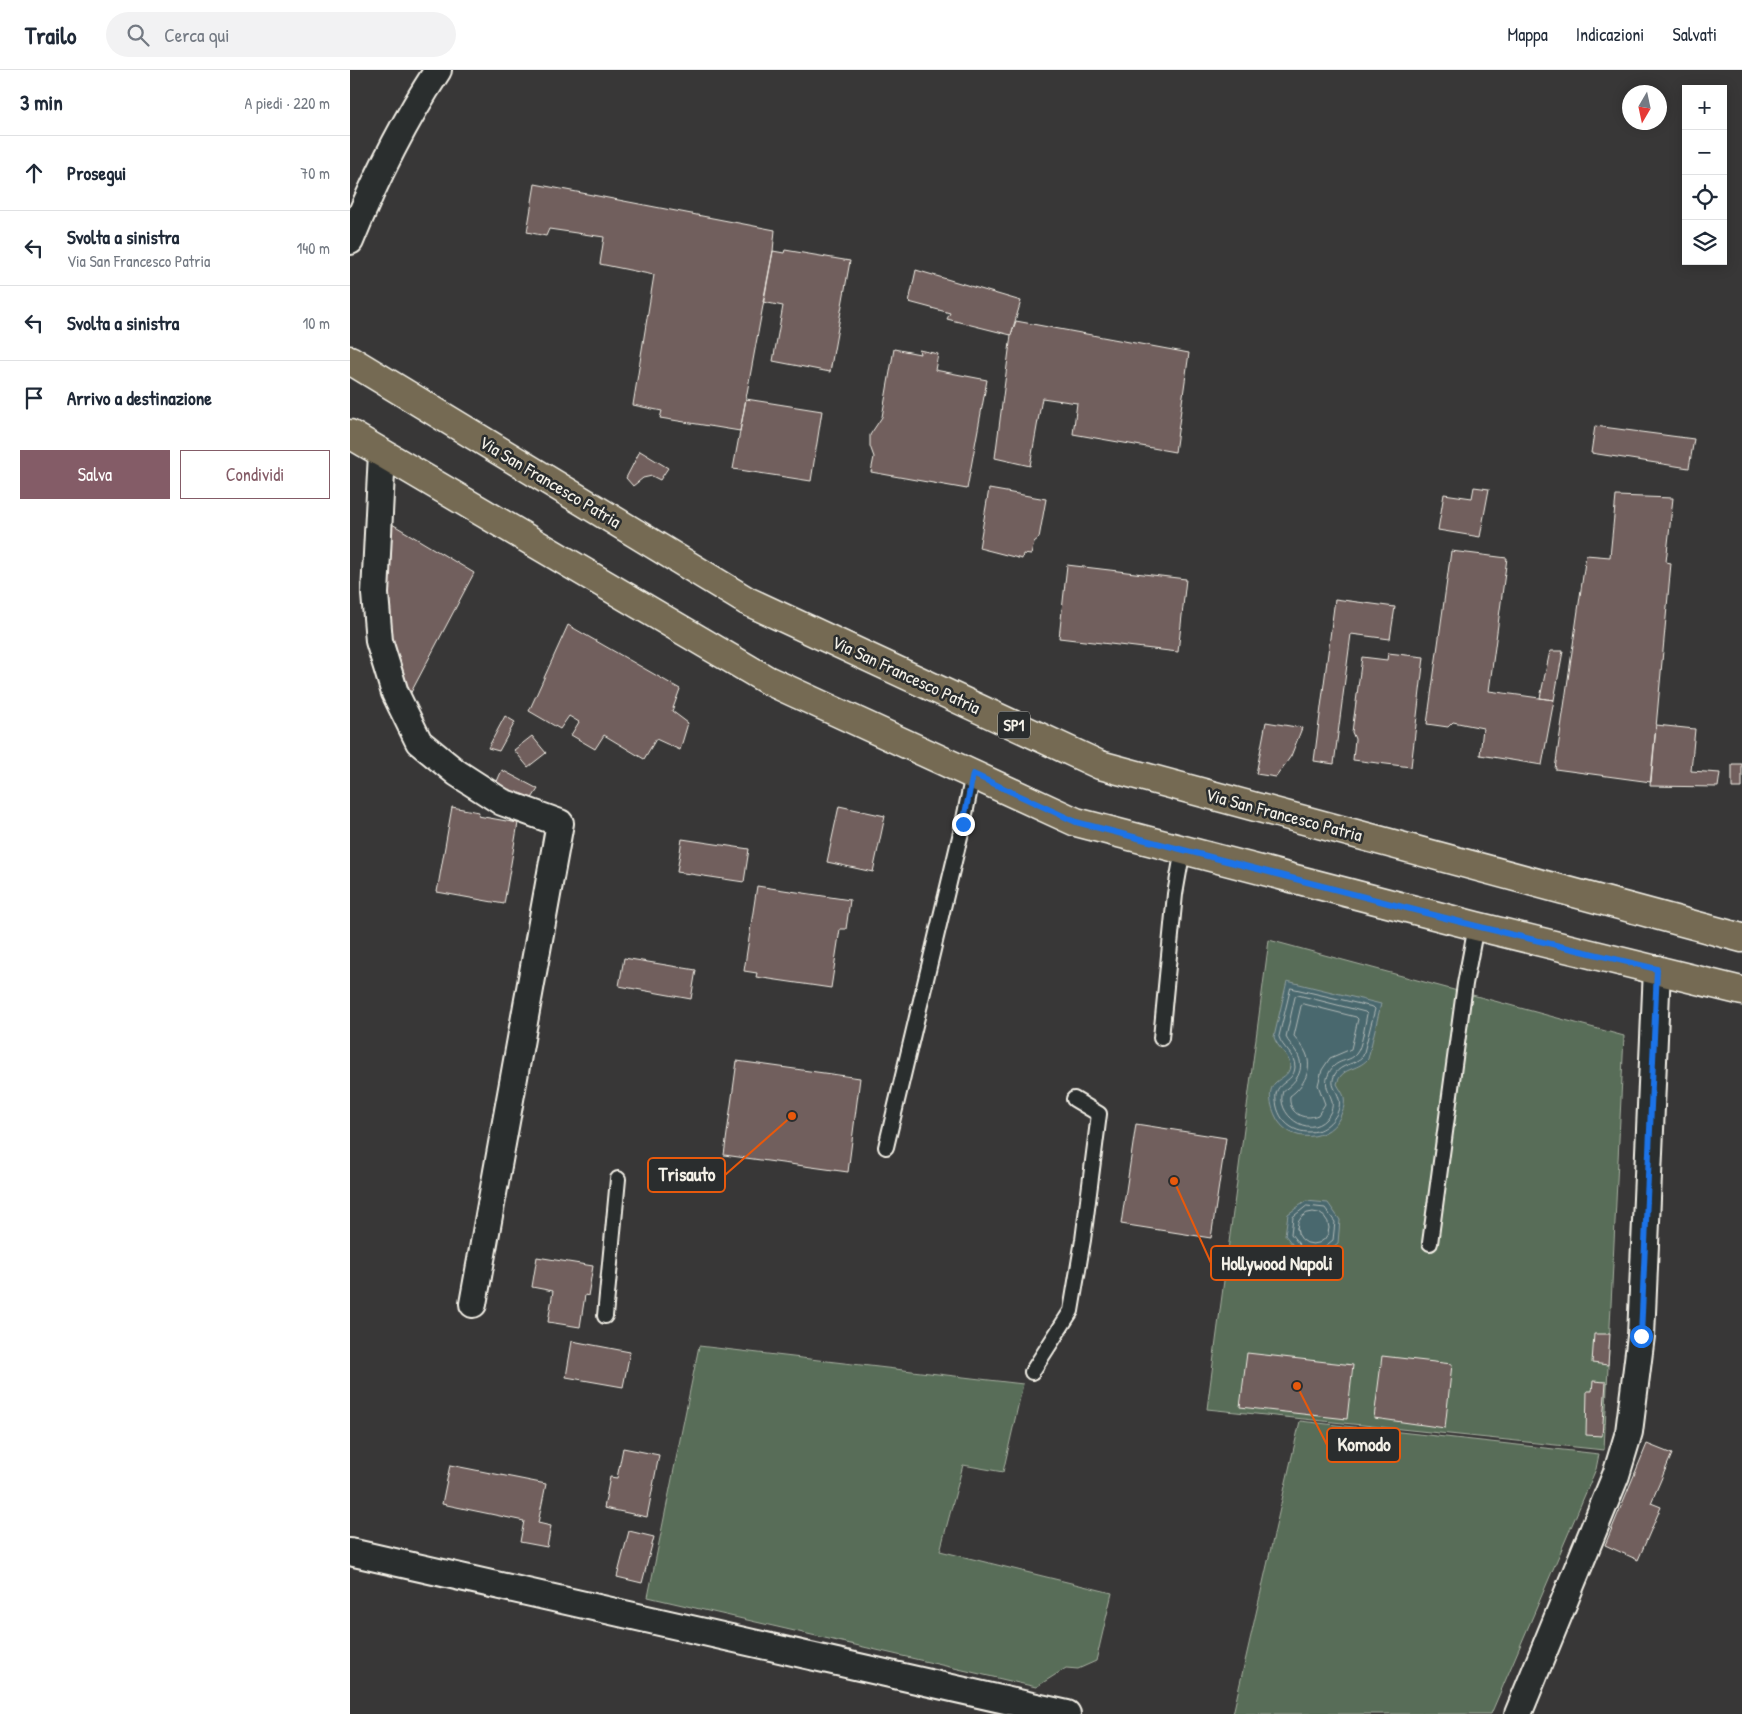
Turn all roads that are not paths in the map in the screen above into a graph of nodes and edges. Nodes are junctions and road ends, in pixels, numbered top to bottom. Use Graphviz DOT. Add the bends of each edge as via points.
graph roads {
  1 [pos="438,70"];
  2 [pos="350,241"];
  3 [pos="350,360"];
  4 [pos="350,434"];
  5 [pos="382,453"];
  6 [pos="973,774"];
  7 [pos="1183,849"];
  8 [pos="1476,926"];
  9 [pos="1742,938"];
  10 [pos="1657,969"];
  11 [pos="1742,991"];
  12 [pos="1161,1038"];
  13 [pos="1074,1099"];
  14 [pos="886,1147"];
  15 [pos="618,1179"];
  16 [pos="1430,1243"];
  17 [pos="473,1304"];
  18 [pos="605,1316"];
  19 [pos="1032,1372"];
  20 [pos="350,1552"];
  21 [pos="1067,1714"];
  22 [pos="1518,1714"];
  1 -- 2 [label="street" via="369,194"];
  3 -- 9 [label="main road, Via San Francesco Patria / SP1" via="747,601 1100,765"];
  4 -- 5 [label="main road"];
  5 -- 6 [label="main road" via="767,680"];
  5 -- 17 [label="street" via="375,594 378,641 399,702 419,742 457,773 502,802 560,823"];
  6 -- 7 [label="main road" via="1076,822"];
  6 -- 14 [label="lane"];
  7 -- 8 [label="main road"];
  7 -- 12 [label="lane"];
  8 -- 10 [label="main road"];
  8 -- 16 [label="lane" via="1465,984"];
  10 -- 11 [label="main road"];
  10 -- 22 [label="street" via="1641,1336 1629,1432 1616,1475"];
  13 -- 19 [label="lane" via="1100,1114 1083,1240 1071,1311"];
  15 -- 18 [label="lane"];
  20 -- 21 [label="street"];
}
